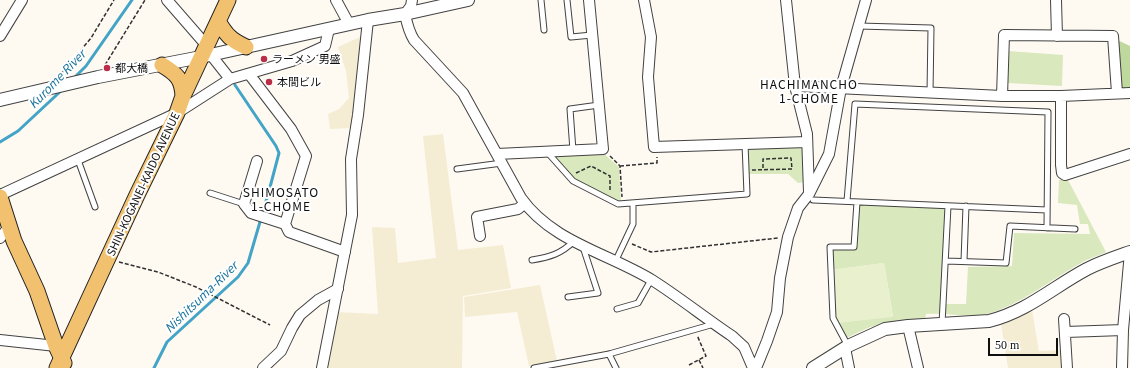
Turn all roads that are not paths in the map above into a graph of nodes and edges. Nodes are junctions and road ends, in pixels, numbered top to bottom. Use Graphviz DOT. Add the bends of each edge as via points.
graph roads {
  1 [pos="22,0"];
  2 [pos="167,0"];
  3 [pos="228,0"];
  4 [pos="336,0"];
  5 [pos="412,0"];
  6 [pos="468,0"];
  7 [pos="541,0"];
  8 [pos="567,0"];
  9 [pos="589,0"];
  10 [pos="644,0"];
  11 [pos="786,0"];
  12 [pos="866,0"];
  13 [pos="1056,0"];
  14 [pos="405,14"];
  15 [pos="368,20"];
  16 [pos="218,21"];
  17 [pos="349,24"];
  18 [pos="859,26"];
  19 [pos="329,30"];
  20 [pos="544,30"];
  21 [pos="592,35"];
  22 [pos="0,36"];
  23 [pos="1057,36"];
  24 [pos="246,47"];
  25 [pos="206,52"];
  26 [pos="162,65"];
  27 [pos="248,74"];
  28 [pos="230,79"];
  29 [pos="794,86"];
  30 [pos="841,88"];
  31 [pos="930,93"];
  32 [pos="1117,93"];
  33 [pos="1130,93"];
  34 [pos="183,96"];
  35 [pos="1002,96"];
  36 [pos="1062,96"];
  37 [pos="0,100"];
  38 [pos="599,105"];
  39 [pos="177,113"];
  40 [pos="807,142"];
  41 [pos="745,144"];
  42 [pos="573,150"];
  43 [pos="547,152"];
  44 [pos="1130,154"];
  45 [pos="500,159"];
  46 [pos="78,160"];
  47 [pos="257,161"];
  48 [pos="457,169"];
  49 [pos="210,194"];
  50 [pos="0,196"];
  51 [pos="811,197"];
  52 [pos="847,202"];
  53 [pos="856,202"];
  54 [pos="525,203"];
  55 [pos="632,203"];
  56 [pos="244,204"];
  57 [pos="948,206"];
  58 [pos="966,206"];
  59 [pos="95,207"];
  60 [pos="1047,210"];
  61 [pos="285,224"];
  62 [pos="1047,228"];
  63 [pos="1075,229"];
  64 [pos="4,232"];
  65 [pos="480,236"];
  66 [pos="578,244"];
  67 [pos="346,252"];
  68 [pos="1130,252"];
  69 [pos="532,260"];
  70 [pos="946,261"];
  71 [pos="964,261"];
  72 [pos="615,262"];
  73 [pos="651,280"];
  74 [pos="338,289"];
  75 [pos="568,298"];
  76 [pos="617,309"];
  77 [pos="1064,319"];
  78 [pos="714,324"];
  79 [pos="942,325"];
  80 [pos="908,326"];
  81 [pos="1123,330"];
  82 [pos="1066,332"];
  83 [pos="0,340"];
  84 [pos="846,347"];
  85 [pos="609,354"];
  86 [pos="60,360"];
  87 [pos="556,366"];
  88 [pos="263,368"];
  89 [pos="322,368"];
  90 [pos="534,368"];
  91 [pos="616,368"];
  92 [pos="753,368"];
  93 [pos="756,368"];
  94 [pos="813,368"];
  95 [pos="849,368"];
  96 [pos="918,368"];
  97 [pos="1067,368"];
  98 [pos="1122,368"];
  1 -- 22 [label="street"];
  2 -- 25 [label="street"];
  3 -- 16 [label="main road, SHIN-KOGANEI-KAIDO AVENUE"];
  4 -- 17 [label="street"];
  5 -- 14 [label="street"];
  6 -- 14 [label="street"];
  7 -- 20 [label="lane"];
  8 -- 21 [label="lane" via="571,37"];
  9 -- 21 [label="street"];
  10 -- 41 [label="street" via="651,37 648,78 654,147"];
  11 -- 29 [label="street"];
  12 -- 18 [label="street"];
  13 -- 23 [label="street"];
  14 -- 15 [label="street"];
  14 -- 45 [label="street" via="408,30 414,40 463,94"];
  15 -- 17 [label="street"];
  15 -- 67 [label="street" via="351,159 352,215"];
  16 -- 24 [label="main road" via="233,41"];
  16 -- 25 [label="main road, SHIN-KOGANEI-KAIDO AVENUE"];
  17 -- 19 [label="street"];
  18 -- 30 [label="street"];
  18 -- 31 [label="lane" via="931,28"];
  19 -- 24 [label="street"];
  19 -- 27 [label="street" via="325,46 292,61"];
  21 -- 38 [label="street"];
  23 -- 32 [label="street" via="1113,36"];
  23 -- 35 [label="street" via="1004,35"];
  24 -- 25 [label="street"];
  25 -- 26 [label="street"];
  25 -- 28 [label="street"];
  25 -- 34 [label="main road, SHIN-KOGANEI-KAIDO AVENUE"];
  26 -- 34 [label="main road" via="178,77"];
  26 -- 37 [label="street"];
  27 -- 28 [label="street"];
  27 -- 61 [label="street" via="291,129 306,156"];
  28 -- 39 [label="street"];
  29 -- 30 [label="street"];
  29 -- 40 [label="street"];
  30 -- 31 [label="street"];
  30 -- 51 [label="street" via="829,154"];
  31 -- 35 [label="street"];
  32 -- 33 [label="street"];
  32 -- 36 [label="street"];
  34 -- 39 [label="main road, SHIN-KOGANEI-KAIDO AVENUE"];
  35 -- 36 [label="street"];
  36 -- 44 [label="street" via="1062,173 1065,175"];
  38 -- 42 [label="lane" via="570,109"];
  38 -- 42 [label="street" via="603,149"];
  39 -- 46 [label="street"];
  39 -- 86 [label="main road, SHIN-KOGANEI-KAIDO AVENUE"];
  40 -- 41 [label="street"];
  40 -- 51 [label="street"];
  41 -- 55 [label="lane" via="747,194"];
  42 -- 43 [label="street"];
  43 -- 45 [label="street"];
  43 -- 55 [label="lane" via="573,181 618,204"];
  45 -- 48 [label="lane"];
  45 -- 54 [label="street"];
  46 -- 50 [label="street"];
  46 -- 59 [label="lane"];
  47 -- 56 [label="street"];
  49 -- 56 [label="lane"];
  50 -- 64 [label="main road"];
  51 -- 52 [label="lane"];
  51 -- 93 [label="street" via="798,208 788,238 780,278 777,312"];
  52 -- 53 [label="lane"];
  52 -- 60 [label="lane" via="855,104 862,104 1048,112"];
  53 -- 57 [label="lane"];
  53 -- 84 [label="lane" via="854,247 830,247 833,318"];
  54 -- 65 [label="street" via="518,208 477,217"];
  54 -- 66 [label="street" via="542,221"];
  55 -- 72 [label="lane" via="633,224"];
  56 -- 61 [label="street" via="251,213"];
  57 -- 58 [label="lane"];
  57 -- 70 [label="lane"];
  58 -- 60 [label="lane"];
  58 -- 71 [label="lane"];
  60 -- 62 [label="lane"];
  61 -- 67 [label="street" via="289,232"];
  62 -- 63 [label="lane"];
  62 -- 71 [label="lane" via="1010,226 1006,263"];
  64 -- 86 [label="main road" via="37,291"];
  66 -- 69 [label="lane" via="546,258"];
  66 -- 72 [label="street"];
  66 -- 75 [label="lane" via="598,293"];
  67 -- 74 [label="street"];
  68 -- 79 [label="street" via="1088,269 1023,309 1000,318"];
  68 -- 81 [label="street"];
  70 -- 71 [label="lane"];
  70 -- 79 [label="lane"];
  72 -- 73 [label="street"];
  73 -- 76 [label="lane" via="638,303"];
  73 -- 78 [label="street"];
  74 -- 88 [label="street" via="318,300 300,315 281,351"];
  74 -- 89 [label="street"];
  77 -- 82 [label="street"];
  78 -- 85 [label="lane"];
  78 -- 92 [label="street" via="744,347"];
  79 -- 80 [label="street"];
  80 -- 84 [label="street" via="885,329"];
  80 -- 96 [label="street"];
  81 -- 82 [label="street"];
  81 -- 98 [label="street"];
  82 -- 97 [label="street"];
  83 -- 86 [label="street"];
  84 -- 94 [label="street"];
  84 -- 95 [label="street"];
  85 -- 87 [label="lane"];
  85 -- 91 [label="lane"];
  87 -- 90 [label="lane"];
}
